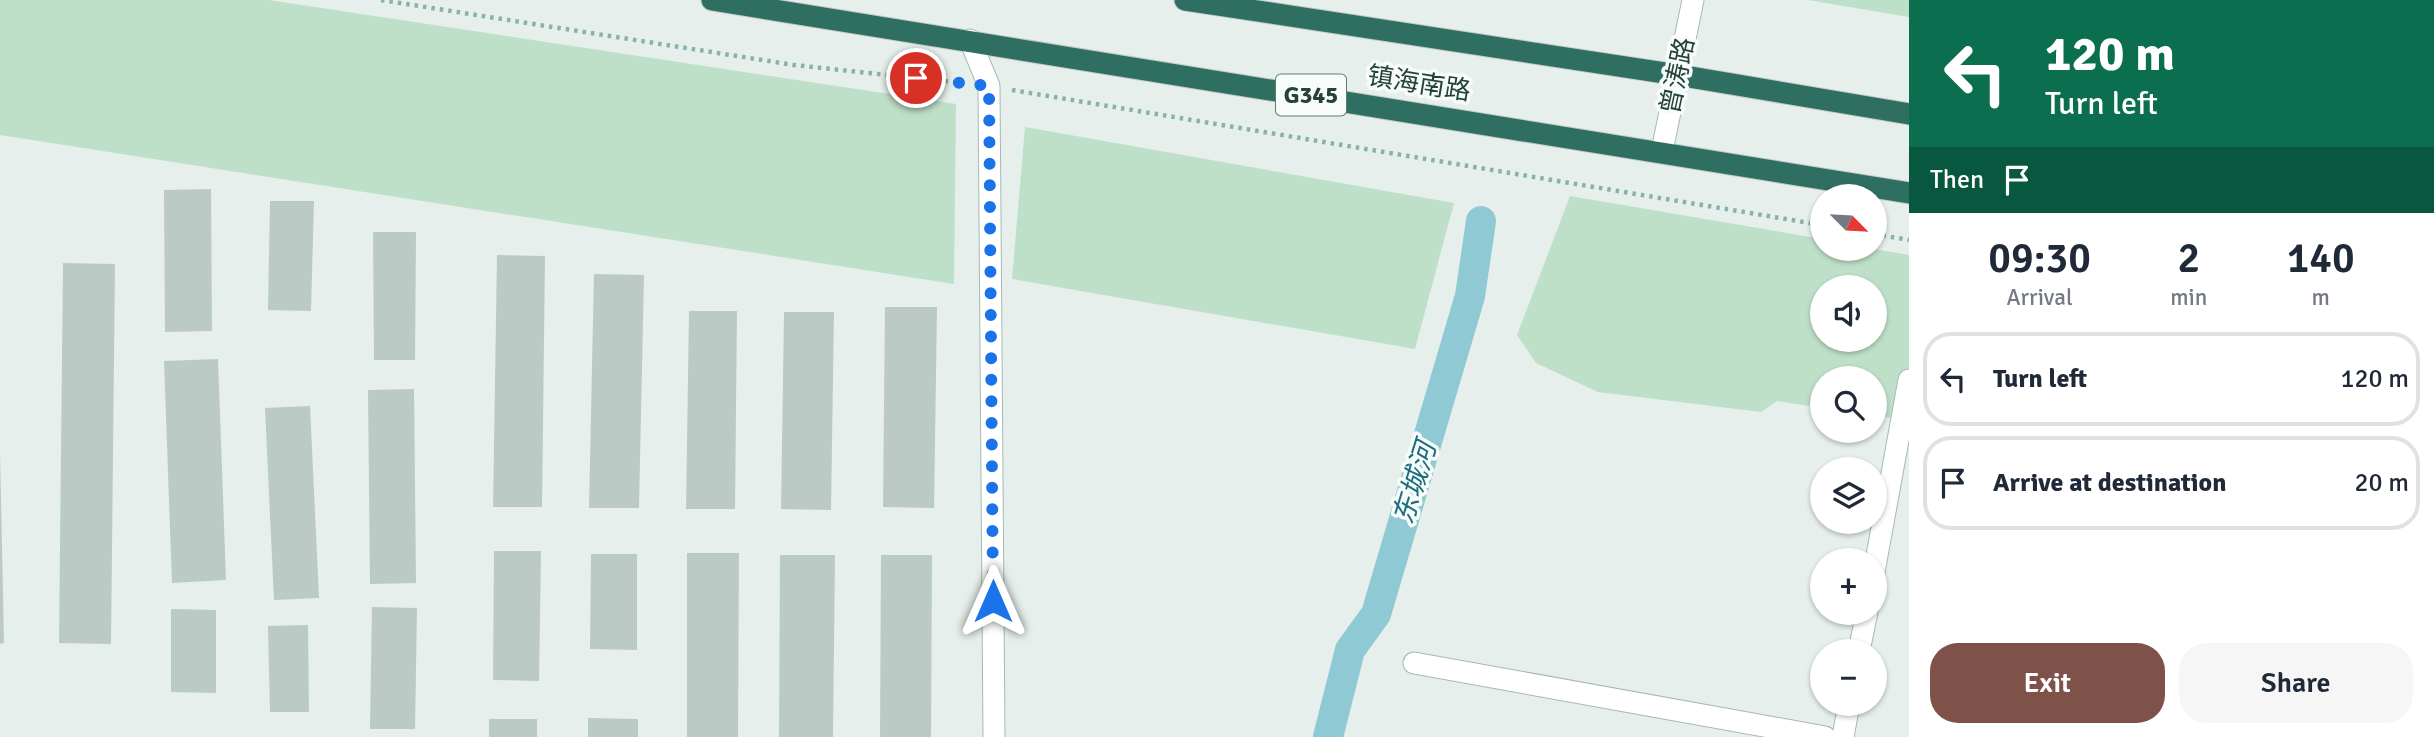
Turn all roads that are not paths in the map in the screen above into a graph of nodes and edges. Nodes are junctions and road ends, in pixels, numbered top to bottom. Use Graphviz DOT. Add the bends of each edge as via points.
graph roads {
  1 [pos="712,0"];
  2 [pos="1185,0"];
  3 [pos="1693,0"];
  4 [pos="970,40"];
  5 [pos="1678,75"];
  6 [pos="1909,114"];
  7 [pos="1662,151"];
  8 [pos="1909,193"];
  9 [pos="1909,380"];
  10 [pos="1878,548"];
  11 [pos="1414,663"];
  12 [pos="1847,716"];
  13 [pos="994,737"];
  14 [pos="1825,737"];
  15 [pos="1843,737"];
  1 -- 4 [label="highway, 镇海南路 / G345"];
  2 -- 5 [label="highway, 镇海南路"];
  3 -- 5 [label="street, 曾涛路"];
  4 -- 7 [label="highway, 镇海南路 / G345"];
  4 -- 13 [label="street" via="989,86"];
  5 -- 6 [label="highway, 镇海南路"];
  5 -- 7 [label="street, 曾涛路"];
  7 -- 8 [label="highway, 镇海南路 / G345"];
  9 -- 10 [label="street"];
  11 -- 14 [label="street"];
  12 -- 15 [label="street"];
}
